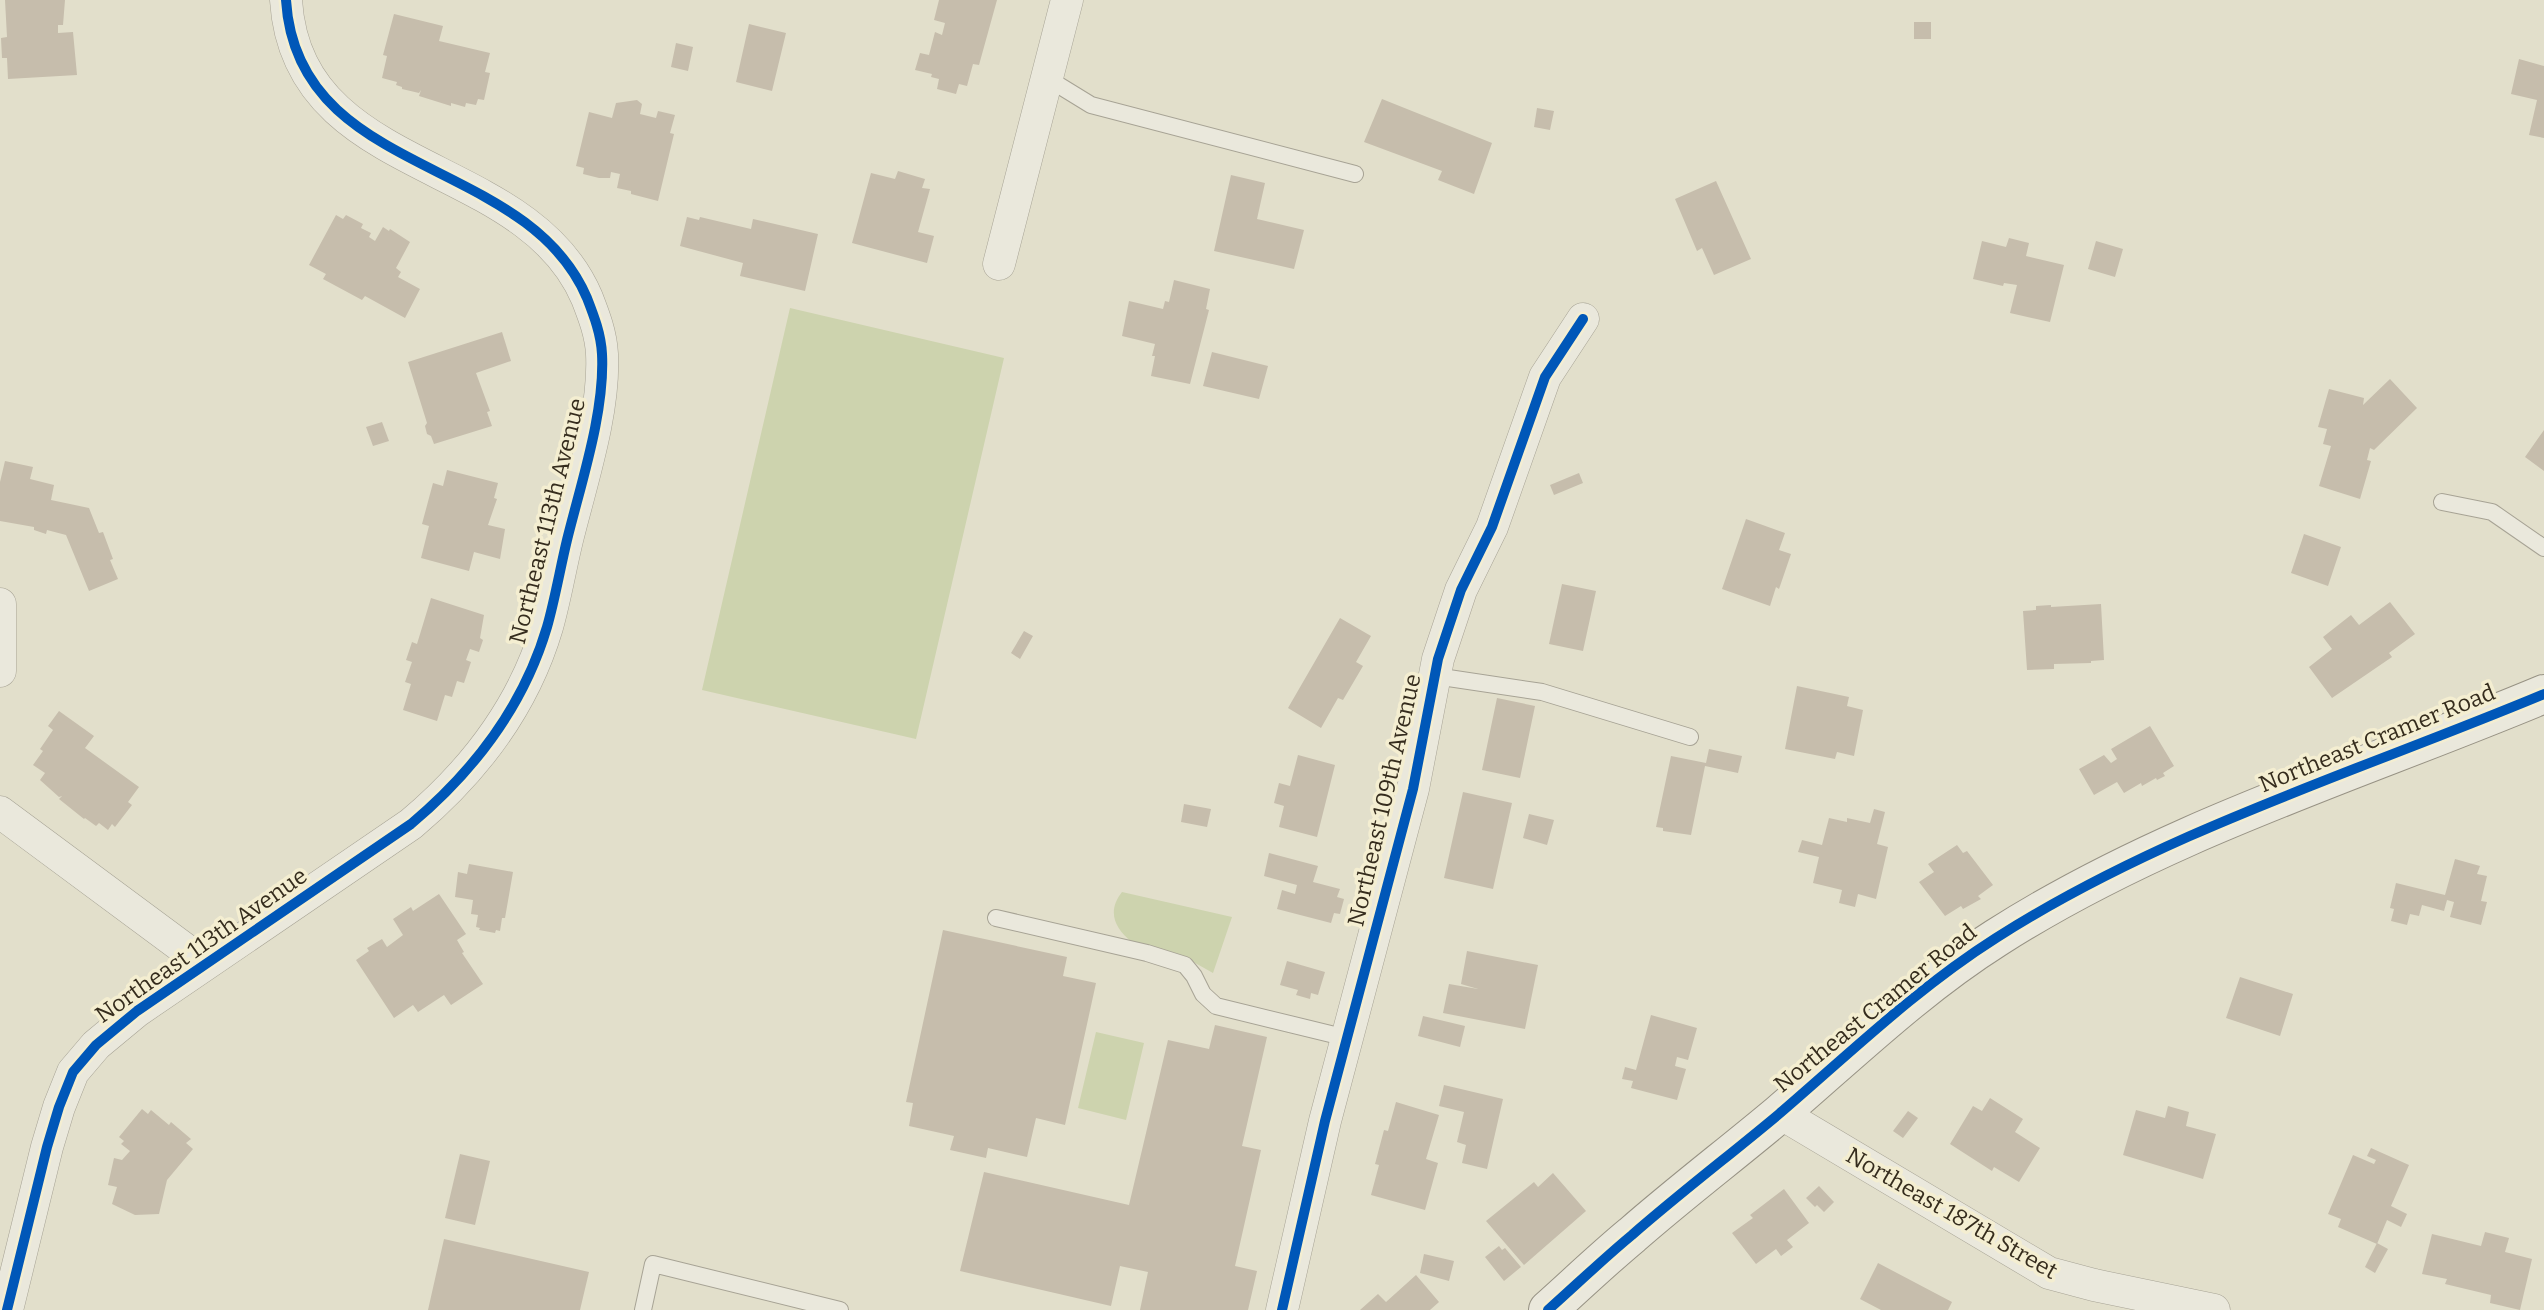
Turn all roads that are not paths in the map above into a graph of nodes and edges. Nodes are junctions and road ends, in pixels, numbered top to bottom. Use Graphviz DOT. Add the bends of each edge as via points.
graph roads {
  1 [pos="286,0"];
  2 [pos="1067,0"];
  3 [pos="1047,78"];
  4 [pos="1355,174"];
  5 [pos="999,264"];
  6 [pos="1583,319"];
  7 [pos="2441,502"];
  8 [pos="2544,548"];
  9 [pos="0,604"];
  10 [pos="0,671"];
  11 [pos="1435,676"];
  12 [pos="2537,702"];
  13 [pos="1690,737"];
  14 [pos="0,812"];
  15 [pos="996,918"];
  16 [pos="205,964"];
  17 [pos="1347,1038"];
  18 [pos="1780,1113"];
  19 [pos="7,1310"];
  20 [pos="643,1310"];
  21 [pos="839,1310"];
  22 [pos="1282,1310"];
  23 [pos="1548,1310"];
  24 [pos="2214,1310"];
  1 -- 16 [label="street, Northeast 113th Avenue" via="290,33 309,77 346,118 380,143 507,208 546,240 575,273 599,334 600,395 547,626 529,676 499,730 447,793 411,824"];
  2 -- 3 [label="street"];
  3 -- 4 [label="lane" via="1091,105"];
  3 -- 5 [label="street"];
  6 -- 11 [label="street, Northeast 109th Avenue" via="1545,377 1492,527 1461,590"];
  7 -- 8 [label="lane" via="2492,512"];
  9 -- 10 [label="street"];
  11 -- 13 [label="lane" via="1542,692"];
  11 -- 17 [label="street, Northeast 109th Avenue" via="1413,789"];
  12 -- 18 [label="street, Northeast Cramer Road" via="2219,823 2073,893 1995,938 1940,979"];
  14 -- 16 [label="street"];
  15 -- 17 [label="lane" via="1185,965 1216,1006"];
  16 -- 19 [label="street, Northeast 113th Avenue" via="110,1032 73,1072 58,1107"];
  17 -- 22 [label="street, Northeast 109th Avenue"];
  18 -- 23 [label="street, Northeast Cramer Road" via="1632,1234"];
  18 -- 24 [label="street, Northeast 187th Street" via="2049,1273"];
  20 -- 21 [label="lane" via="653,1264"];
}
